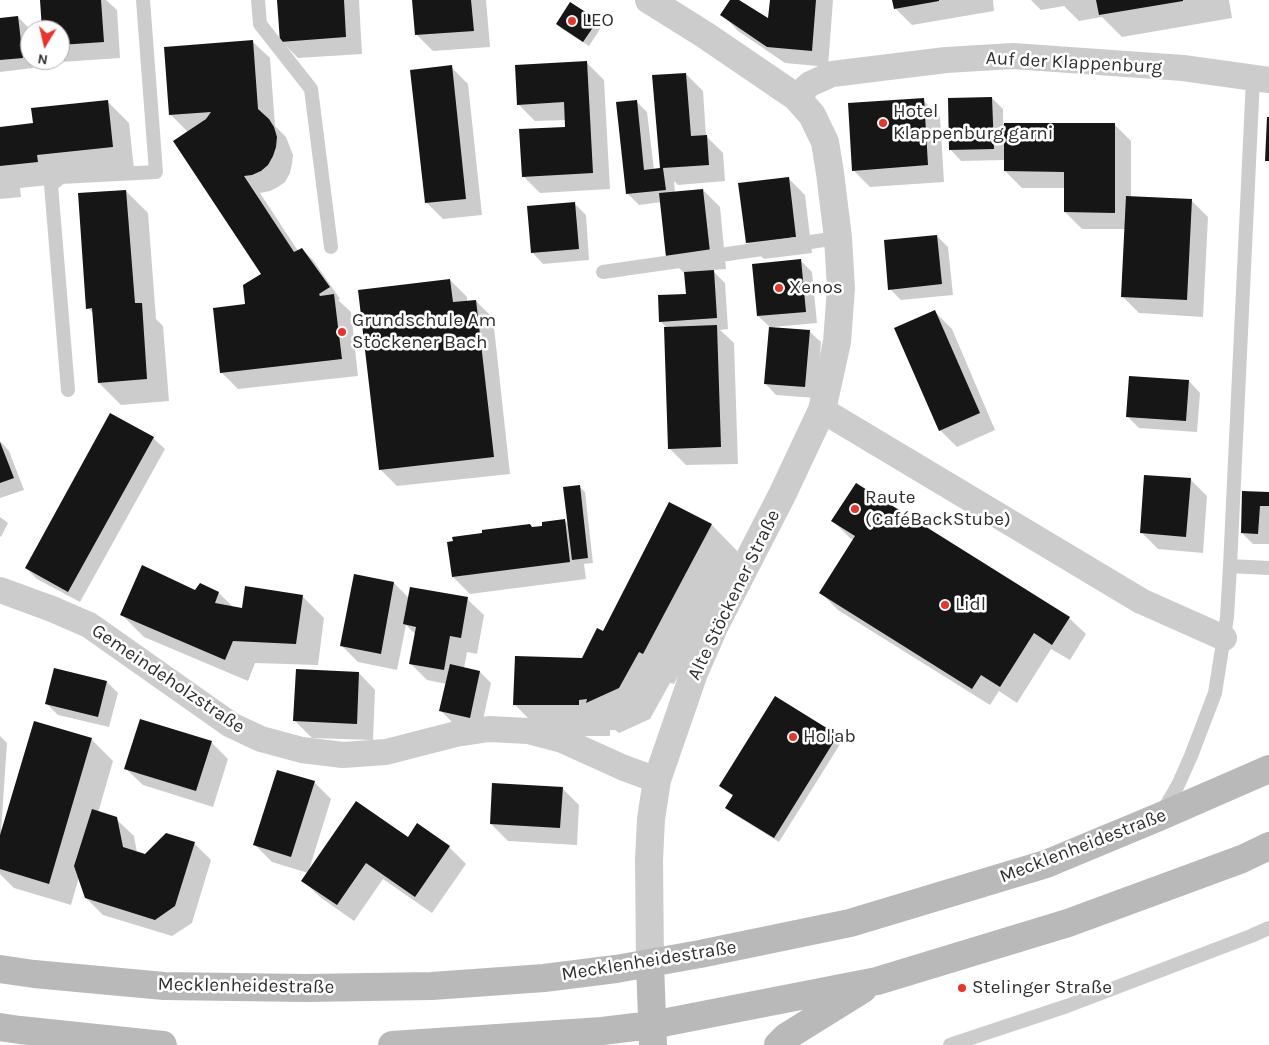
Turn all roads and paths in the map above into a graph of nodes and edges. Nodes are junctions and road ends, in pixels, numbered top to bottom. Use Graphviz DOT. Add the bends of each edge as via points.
graph roads {
  1 [pos="143,0"];
  2 [pos="258,0"];
  3 [pos="649,0"];
  4 [pos="1261,79"];
  5 [pos="796,97"];
  6 [pos="838,238"];
  7 [pos="331,247"];
  8 [pos="603,272"];
  9 [pos="68,390"];
  10 [pos="822,410"];
  11 [pos="1230,566"];
  12 [pos="1269,568"];
  13 [pos="0,590"];
  14 [pos="1224,638"];
  15 [pos="1269,769"];
  16 [pos="657,780"];
  17 [pos="1159,817"];
  18 [pos="1269,846"];
  19 [pos="1269,928"];
  20 [pos="650,963"];
  21 [pos="0,968"];
  22 [pos="877,981"];
  23 [pos="0,1027"];
  24 [pos="652,1035"];
  25 [pos="163,1045"];
  26 [pos="392,1045"];
  27 [pos="410,1045"];
  28 [pos="778,1045"];
  29 [pos="950,1045"];
  1 -- 9 [label="lane" via="156,172 61,177 51,185"];
  2 -- 7 [label="lane" via="260,24 311,89"];
  3 -- 5 [label="street, Alte Stöckener Straße"];
  4 -- 5 [label="street, Auf der Klappenburg" via="1183,68 1013,56 946,60 832,74 810,84"];
  4 -- 11 [label="lane"];
  5 -- 6 [label="street, Alte Stöckener Straße" via="812,115 825,142"];
  6 -- 8 [label="lane"];
  6 -- 10 [label="street, Alte Stöckener Straße" via="837,342"];
  10 -- 14 [label="street" via="1141,601"];
  10 -- 16 [label="street, Alte Stöckener Straße" via="715,625 694,673"];
  11 -- 12 [label="lane"];
  11 -- 14 [label="lane"];
  13 -- 16 [label="street, Gemeindeholzstraße" via="89,625 231,725 261,739 302,750 343,755 386,752 489,729 528,731 562,740"];
  14 -- 17 [label="lane" via="1215,693 1178,785"];
  15 -- 17 [label="main road, Mecklenheidestraße"];
  16 -- 20 [label="street, Alte Stöckener Straße" via="649,860"];
  17 -- 20 [label="main road, Mecklenheidestraße" via="1046,864 850,924"];
  18 -- 22 [label="main road" via="1068,923"];
  19 -- 29 [label="lane" via="1067,1006"];
  20 -- 21 [label="main road, Mecklenheidestraße" via="544,978 432,986 305,988 164,986"];
  20 -- 24 [label="main road"];
  22 -- 24 [label="main road"];
  22 -- 28 [label="main road"];
  23 -- 25 [label="main road"];
  24 -- 27 [label="main road" via="602,1031"];
  26 -- 27 [label="main road"];
}
